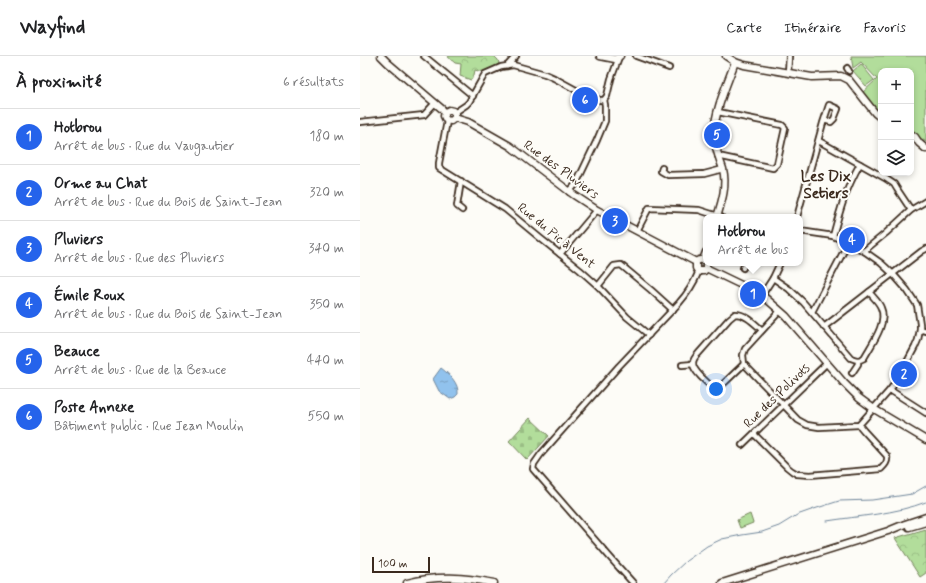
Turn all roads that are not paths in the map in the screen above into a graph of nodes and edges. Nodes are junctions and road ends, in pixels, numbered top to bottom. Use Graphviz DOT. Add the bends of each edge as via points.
graph roads {
  1 [pos="381,56"];
  2 [pos="424,56"];
  3 [pos="516,56"];
  4 [pos="600,56"];
  5 [pos="620,56"];
  6 [pos="636,56"];
  7 [pos="726,56"];
  8 [pos="789,56"];
  9 [pos="735,62"];
  10 [pos="508,66"];
  11 [pos="669,68"];
  12 [pos="788,73"];
  13 [pos="473,96"];
  14 [pos="604,100"];
  15 [pos="435,103"];
  16 [pos="718,112"];
  17 [pos="445,113"];
  18 [pos="455,116"];
  19 [pos="878,116"];
  20 [pos="824,120"];
  21 [pos="447,121"];
  22 [pos="360,122"];
  23 [pos="914,136"];
  24 [pos="819,141"];
  25 [pos="926,149"];
  26 [pos="718,156"];
  27 [pos="860,164"];
  28 [pos="662,168"];
  29 [pos="723,169"];
  30 [pos="461,181"];
  31 [pos="569,192"];
  32 [pos="926,201"];
  33 [pos="462,210"];
  34 [pos="597,210"];
  35 [pos="911,210"];
  36 [pos="710,214"];
  37 [pos="719,214"];
  38 [pos="798,214"];
  39 [pos="637,231"];
  40 [pos="803,231"];
  41 [pos="833,236"];
  42 [pos="848,243"];
  43 [pos="926,249"];
  44 [pos="864,251"];
  45 [pos="560,254"];
  46 [pos="696,262"];
  47 [pos="703,262"];
  48 [pos="705,266"];
  49 [pos="711,266"];
  50 [pos="779,266"];
  51 [pos="699,271"];
  52 [pos="894,274"];
  53 [pos="773,278"];
  54 [pos="598,286"];
  55 [pos="869,292"];
  56 [pos="762,295"];
  57 [pos="673,310"];
  58 [pos="780,310"];
  59 [pos="812,312"];
  60 [pos="824,327"];
  61 [pos="920,329"];
  62 [pos="762,330"];
  63 [pos="926,331"];
  64 [pos="648,335"];
  65 [pos="858,360"];
  66 [pos="828,363"];
  67 [pos="693,364"];
  68 [pos="744,364"];
  69 [pos="682,365"];
  70 [pos="852,373"];
  71 [pos="890,390"];
  72 [pos="783,405"];
  73 [pos="874,408"];
  74 [pos="926,413"];
  75 [pos="859,425"];
  76 [pos="754,434"];
  77 [pos="926,440"];
  78 [pos="742,445"];
  79 [pos="926,517"];
  80 [pos="926,522"];
  81 [pos="888,531"];
  82 [pos="407,583"];
  83 [pos="494,583"];
  84 [pos="633,583"];
  85 [pos="722,583"];
  1 -- 15 [label="street"];
  2 -- 13 [label="street"];
  3 -- 10 [label="street"];
  4 -- 5 [label="street" via="615,59"];
  5 -- 14 [label="street"];
  6 -- 11 [label="street"];
  7 -- 9 [label="street"];
  8 -- 12 [label="street"];
  9 -- 12 [label="street"];
  9 -- 16 [label="street"];
  10 -- 13 [label="street" via="485,74"];
  10 -- 14 [label="street" via="513,65 545,74 587,96"];
  12 -- 19 [label="street" via="812,77 841,76 849,80"];
  13 -- 18 [label="street"];
  14 -- 31 [label="street" via="605,121 576,184"];
  15 -- 17 [label="street"];
  15 -- 22 [label="street" via="424,115"];
  16 -- 26 [label="street" via="714,132"];
  16 -- 26 [label="street" via="782,125 785,128 778,164 773,168"];
  17 -- 18 [label="street" via="451,110"];
  17 -- 21 [label="street"];
  18 -- 21 [label="street" via="453,121"];
  18 -- 31 [label="street, Rue des Pluviers" via="510,146"];
  20 -- 20 [label="street" via="834,120 838,109 829,105"];
  20 -- 24 [label="street"];
  21 -- 30 [label="street, Rue du Pic à Vent" via="439,168"];
  23 -- 25 [label="street"];
  24 -- 27 [label="street"];
  24 -- 38 [label="street"];
  26 -- 29 [label="street"];
  27 -- 35 [label="street" via="894,184"];
  27 -- 41 [label="street" via="842,203"];
  28 -- 29 [label="street" via="661,171 668,175 704,174"];
  29 -- 37 [label="street" via="725,181"];
  30 -- 33 [label="street" via="457,206"];
  30 -- 45 [label="street, Rue du Pic à Vent" via="505,209"];
  31 -- 34 [label="street, Rue des Pluviers"];
  32 -- 35 [label="street"];
  34 -- 39 [label="street, Rue des Pluviers"];
  34 -- 45 [label="street"];
  35 -- 44 [label="street"];
  36 -- 39 [label="street" via="699,210 649,208"];
  39 -- 46 [label="street, Rue des Pluviers"];
  40 -- 41 [label="street"];
  41 -- 42 [label="street"];
  42 -- 44 [label="street"];
  42 -- 59 [label="street"];
  43 -- 52 [label="street"];
  44 -- 52 [label="street"];
  45 -- 54 [label="street, Rue du Pic à Vent"];
  46 -- 47 [label="street"];
  46 -- 51 [label="street"];
  48 -- 51 [label="street" via="704,271"];
  49 -- 56 [label="street"];
  50 -- 53 [label="street"];
  51 -- 57 [label="street" via="688,293"];
  52 -- 55 [label="street"];
  52 -- 61 [label="street" via="917,305"];
  53 -- 56 [label="street"];
  53 -- 59 [label="street" via="797,296"];
  54 -- 57 [label="street" via="614,266 621,265"];
  54 -- 64 [label="street, Rue du Pic à Vent"];
  55 -- 60 [label="street"];
  55 -- 65 [label="street" via="881,306 882,325 864,358"];
  56 -- 58 [label="street"];
  57 -- 64 [label="street"];
  58 -- 62 [label="street"];
  58 -- 66 [label="street"];
  59 -- 60 [label="street"];
  60 -- 65 [label="street" via="851,358"];
  61 -- 63 [label="street"];
  61 -- 71 [label="street" via="915,347"];
  62 -- 67 [label="street" via="749,319 735,314 698,354"];
  62 -- 68 [label="street" via="745,348"];
  64 -- 84 [label="street" via="541,454 532,469"];
  65 -- 70 [label="street"];
  66 -- 72 [label="street, Rue des Polivots"];
  66 -- 73 [label="street" via="859,398"];
  67 -- 68 [label="street" via="694,369 714,388 720,387"];
  67 -- 69 [label="street"];
  68 -- 72 [label="street"];
  71 -- 73 [label="street"];
  71 -- 74 [label="street"];
  72 -- 75 [label="street" via="807,425"];
  72 -- 76 [label="street, Rue des Polivots"];
  73 -- 75 [label="street"];
  73 -- 77 [label="street"];
  75 -- 76 [label="street" via="887,456 888,459 881,469 797,474"];
  76 -- 78 [label="street, Rue des Polivots"];
  79 -- 81 [label="street"];
  80 -- 81 [label="street"];
  81 -- 85 [label="street"];
  82 -- 83 [label="street" via="430,578 465,578"];
}
